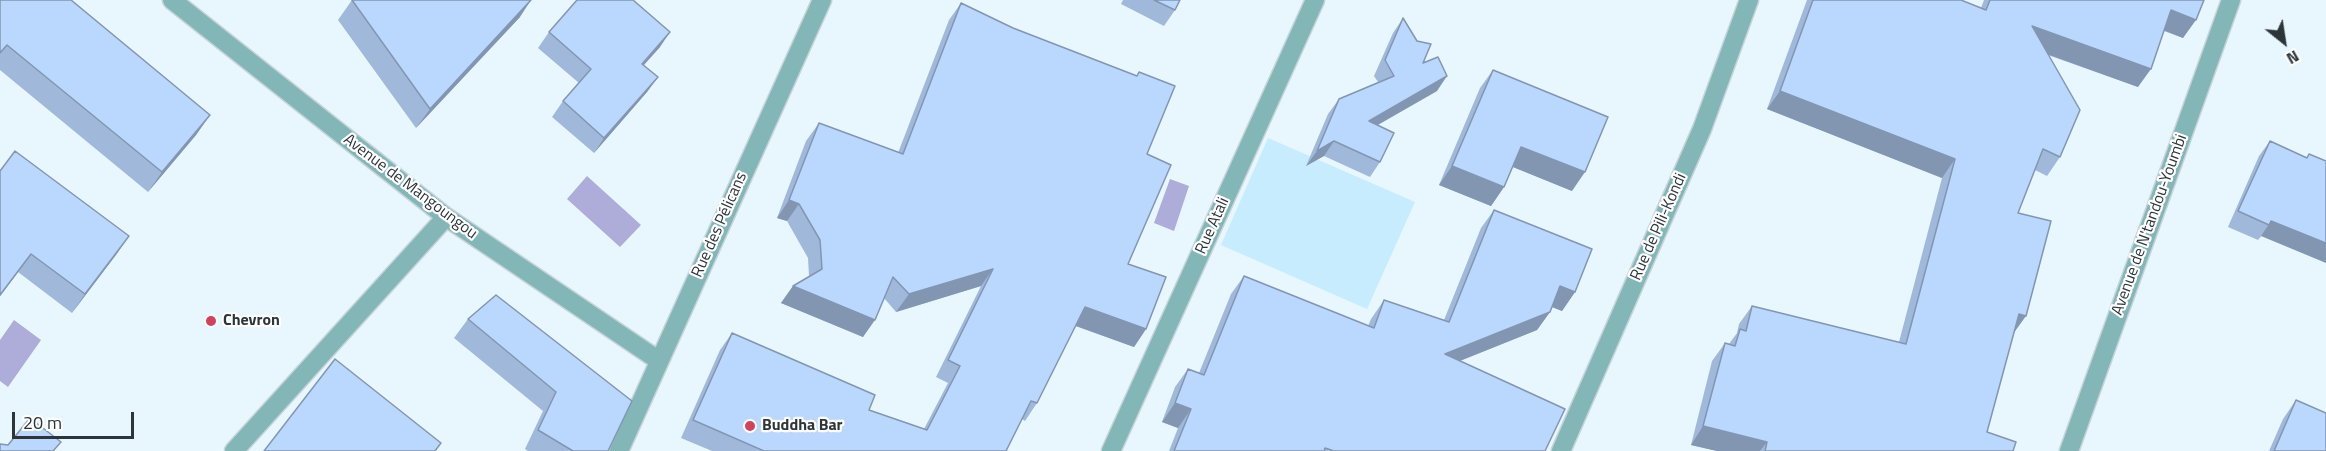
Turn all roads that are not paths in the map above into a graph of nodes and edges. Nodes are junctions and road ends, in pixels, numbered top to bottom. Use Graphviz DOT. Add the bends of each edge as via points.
graph roads {
  1 [pos="172,0"];
  2 [pos="822,0"];
  3 [pos="1315,0"];
  4 [pos="1749,0"];
  5 [pos="2230,0"];
  6 [pos="446,217"];
  7 [pos="658,360"];
  8 [pos="234,451"];
  9 [pos="619,451"];
  10 [pos="1111,451"];
  11 [pos="1561,451"];
  12 [pos="2069,451"];
  1 -- 6 [label="street, Avenue de Mangoungou"];
  2 -- 7 [label="street, Rue des Pélicans"];
  3 -- 10 [label="street, Rue Atali"];
  4 -- 11 [label="street, Rue de Pili-Kondi" via="1702,129"];
  5 -- 12 [label="street, Avenue de N'tandou-Youmbi"];
  6 -- 7 [label="street, Avenue de Mangoungou"];
  6 -- 8 [label="street"];
  7 -- 9 [label="street, Rue des Pélicans"];
}
